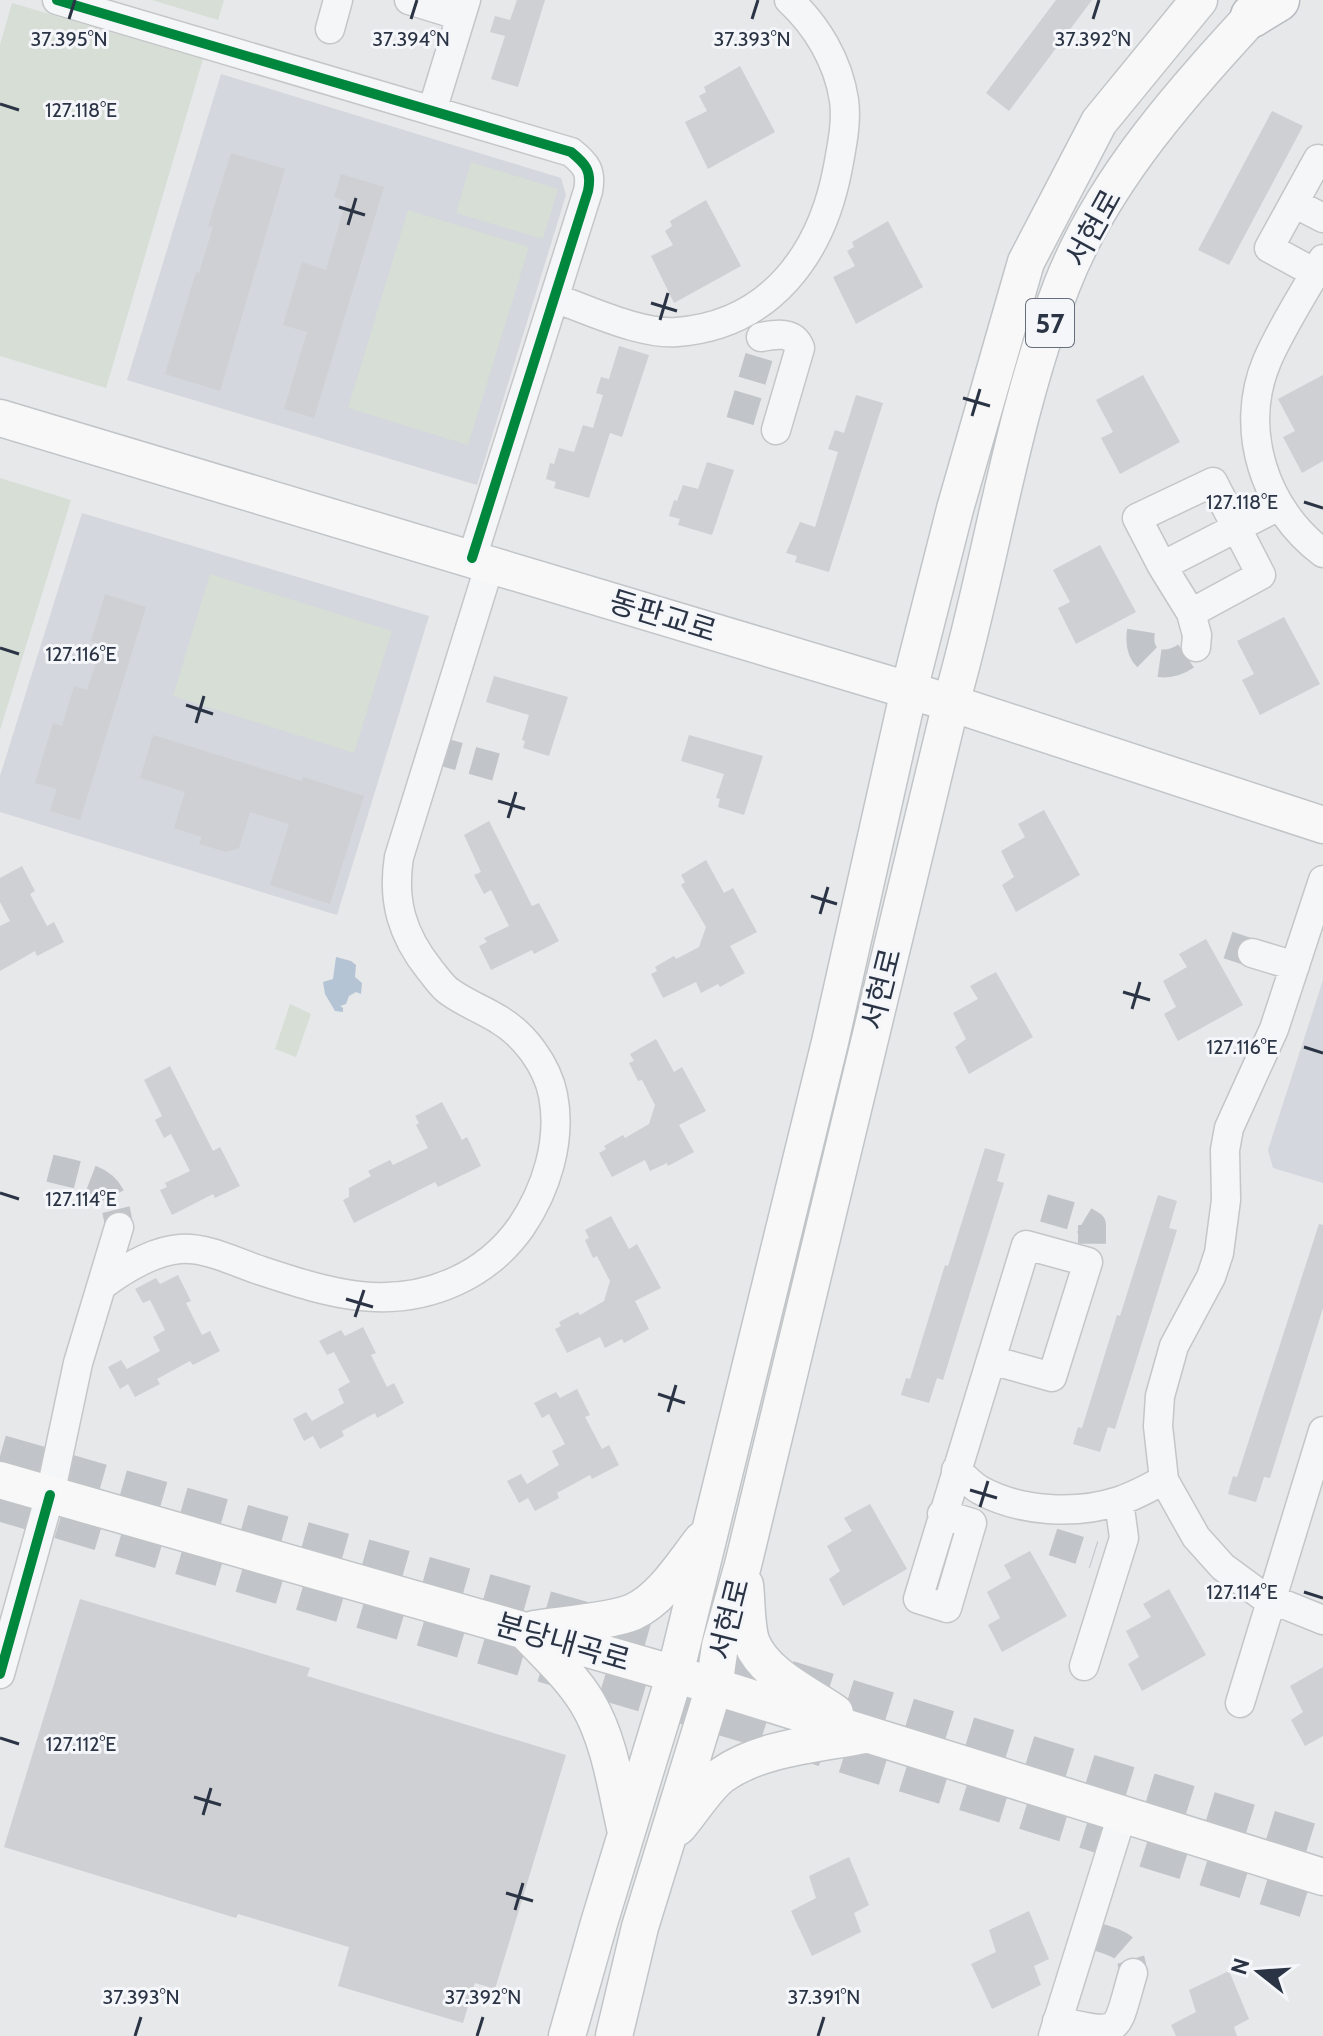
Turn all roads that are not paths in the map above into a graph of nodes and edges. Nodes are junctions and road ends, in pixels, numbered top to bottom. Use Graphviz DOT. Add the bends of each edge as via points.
graph roads {
  1 [pos="57,0"];
  2 [pos="338,0"];
  3 [pos="409,0"];
  4 [pos="789,0"];
  5 [pos="1199,0"];
  6 [pos="1266,5"];
  7 [pos="464,8"];
  8 [pos="330,29"];
  9 [pos="432,111"];
  10 [pos="1323,161"];
  11 [pos="1294,203"];
  12 [pos="1323,218"];
  13 [pos="1319,266"];
  14 [pos="554,298"];
  15 [pos="743,313"];
  16 [pos="0,418"];
  17 [pos="776,430"];
  18 [pos="1279,506"];
  19 [pos="1237,528"];
  20 [pos="1323,553"];
  21 [pos="481,561"];
  22 [pos="1162,566"];
  23 [pos="1191,613"];
  24 [pos="1196,647"];
  25 [pos="909,690"];
  26 [pos="951,703"];
  27 [pos="1323,825"];
  28 [pos="1323,880"];
  29 [pos="1252,953"];
  30 [pos="1295,966"];
  31 [pos="119,1227"];
  32 [pos="104,1284"];
  33 [pos="991,1360"];
  34 [pos="1323,1431"];
  35 [pos="1319,1460"];
  36 [pos="956,1470"];
  37 [pos="0,1480"];
  38 [pos="1164,1480"];
  39 [pos="50,1495"];
  40 [pos="1119,1501"];
  41 [pos="942,1514"];
  42 [pos="710,1530"];
  43 [pos="743,1565"];
  44 [pos="1272,1600"];
  45 [pos="1323,1620"];
  46 [pos="525,1631"];
  47 [pos="1084,1666"];
  48 [pos="0,1674"];
  49 [pos="675,1674"];
  50 [pos="714,1687"];
  51 [pos="1240,1703"];
  52 [pos="866,1734"];
  53 [pos="1122,1815"];
  54 [pos="626,1832"];
  55 [pos="667,1839"];
  56 [pos="1323,1877"];
  57 [pos="1133,1973"];
  58 [pos="1055,2028"];
  59 [pos="567,2036"];
  60 [pos="614,2036"];
  1 -- 9 [label="street"];
  2 -- 8 [label="street"];
  3 -- 7 [label="street"];
  4 -- 15 [label="street" via="829,52 844,102 843,138 829,202 806,254 773,295"];
  5 -- 25 [label="main road, 서현로 / 57" via="1099,122 1026,262"];
  6 -- 26 [label="main road, 서현로 / 57" via="1178,100 1133,159 1062,285 1005,476 974,624"];
  7 -- 9 [label="street"];
  9 -- 14 [label="street" via="571,152 585,163 592,176"];
  10 -- 11 [label="street" via="1318,159"];
  11 -- 12 [label="street"];
  11 -- 13 [label="street" via="1269,248"];
  13 -- 18 [label="street" via="1267,361 1258,388 1260,463"];
  14 -- 15 [label="street" via="661,332 697,329"];
  14 -- 21 [label="street"];
  15 -- 17 [label="street" via="753,322 760,347 782,334 797,340 800,348"];
  16 -- 21 [label="main road, 동판교로"];
  18 -- 19 [label="street"];
  18 -- 20 [label="street"];
  19 -- 22 [label="street"];
  19 -- 22 [label="street" via="1213,482 1137,518"];
  19 -- 23 [label="street" via="1261,575"];
  21 -- 25 [label="main road, 동판교로"];
  21 -- 32 [label="street" via="395,884 408,939 425,963 447,990 524,1038 541,1066 553,1094 556,1133 535,1207 491,1261 431,1292 399,1299 319,1289 180,1249 146,1259"];
  22 -- 23 [label="street"];
  23 -- 24 [label="street"];
  25 -- 26 [label="main road, 동판교로"];
  25 -- 42 [label="main road, 서현로" via="830,1042"];
  26 -- 27 [label="main road, 동판교로"];
  26 -- 43 [label="main road, 서현로"];
  28 -- 30 [label="street"];
  29 -- 30 [label="street"];
  30 -- 38 [label="street" via="1274,1029 1229,1128 1219,1253 1174,1346 1160,1396"];
  31 -- 32 [label="street"];
  32 -- 39 [label="street" via="78,1363"];
  33 -- 33 [label="street" via="1026,1245 1090,1255 1052,1377"];
  33 -- 36 [label="street"];
  34 -- 35 [label="street"];
  35 -- 44 [label="street"];
  36 -- 40 [label="street" via="978,1489 1034,1507 1064,1509"];
  36 -- 41 [label="street"];
  37 -- 39 [label="main road, 분당내곡로"];
  38 -- 40 [label="street"];
  38 -- 44 [label="street" via="1196,1537 1223,1567"];
  39 -- 46 [label="main road, 분당내곡로"];
  39 -- 48 [label="street"];
  40 -- 47 [label="street" via="1124,1538 1105,1558"];
  42 -- 46 [label="main road" via="670,1579 631,1614"];
  42 -- 49 [label="main road, 서현로"];
  43 -- 50 [label="main road, 서현로"];
  43 -- 52 [label="main road" via="751,1640 760,1656"];
  44 -- 45 [label="street"];
  44 -- 51 [label="street"];
  46 -- 49 [label="main road, 분당내곡로"];
  46 -- 54 [label="main road" via="588,1705 606,1749"];
  49 -- 50 [label="main road, 분당내곡로"];
  49 -- 54 [label="main road, 서현로"];
  50 -- 52 [label="main road, 분당내곡로"];
  50 -- 55 [label="main road, 서현로"];
  52 -- 53 [label="main road, 분당내곡로"];
  52 -- 55 [label="main road" via="743,1764 721,1776"];
  53 -- 56 [label="main road, 분당내곡로"];
  53 -- 58 [label="street"];
  54 -- 59 [label="main road, 서현로"];
  55 -- 60 [label="main road, 서현로"];
  57 -- 58 [label="street" via="1118,2025 1108,2032"];
}
